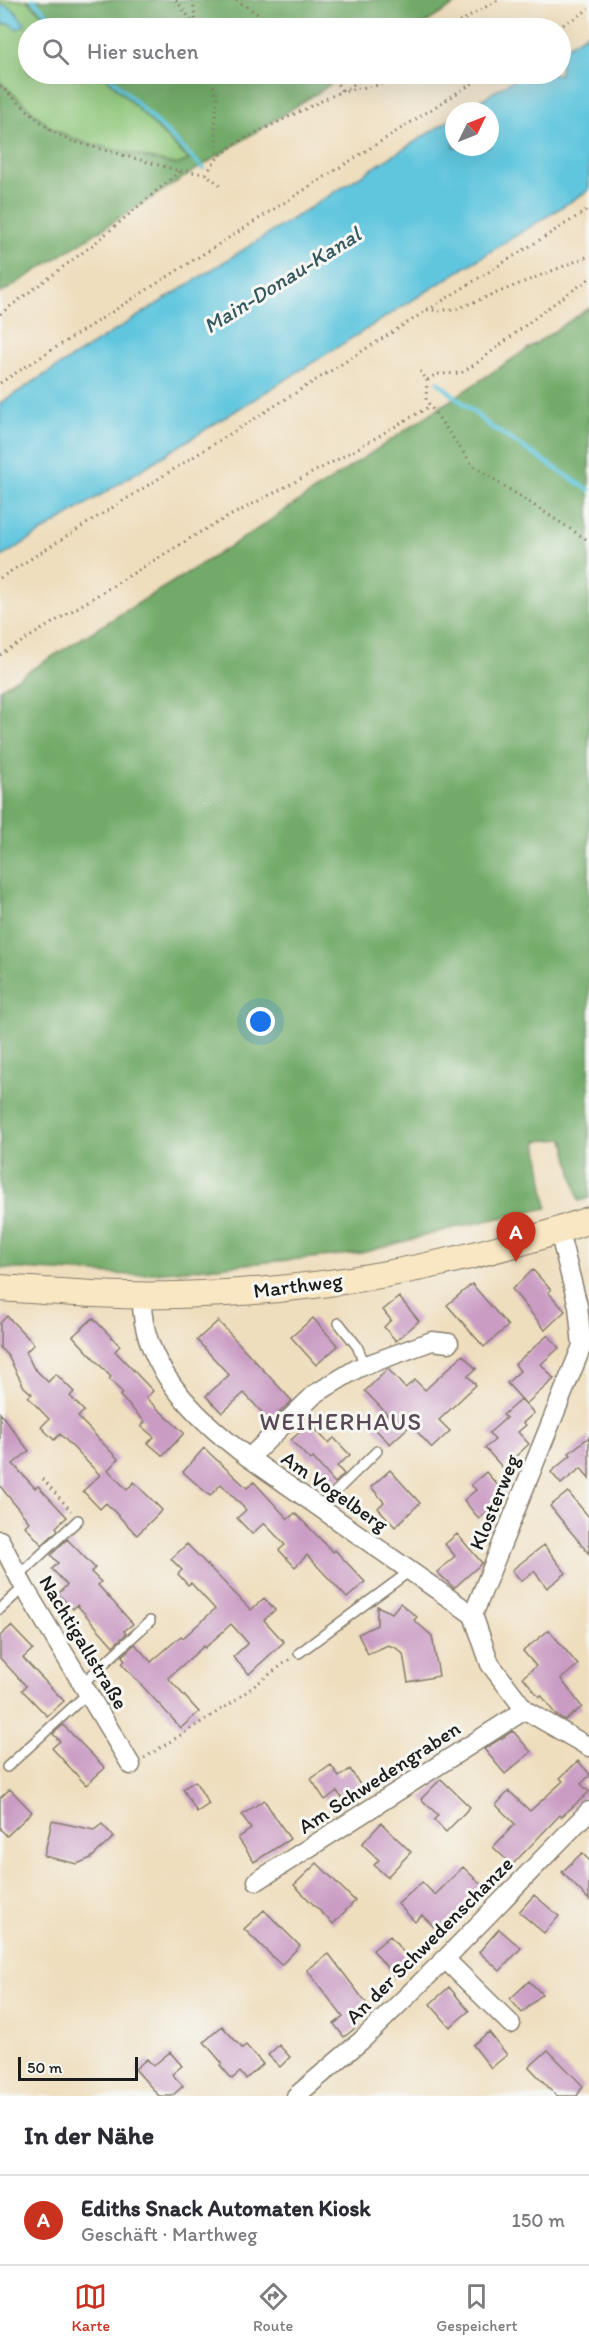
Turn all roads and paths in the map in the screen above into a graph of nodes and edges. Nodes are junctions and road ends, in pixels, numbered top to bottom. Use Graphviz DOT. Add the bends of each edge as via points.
graph roads {
  1 [pos="176,0"];
  2 [pos="193,0"];
  3 [pos="236,0"];
  4 [pos="498,0"];
  5 [pos="589,9"];
  6 [pos="189,18"];
  7 [pos="195,18"];
  8 [pos="264,18"];
  9 [pos="466,18"];
  10 [pos="571,20"];
  11 [pos="213,84"];
  12 [pos="337,84"];
  13 [pos="354,84"];
  14 [pos="382,84"];
  15 [pos="471,84"];
  16 [pos="0,86"];
  17 [pos="342,91"];
  18 [pos="218,157"];
  19 [pos="180,171"];
  20 [pos="206,174"];
  21 [pos="221,186"];
  22 [pos="589,208"];
  23 [pos="589,256"];
  24 [pos="589,279"];
  25 [pos="427,309"];
  26 [pos="0,314"];
  27 [pos="420,371"];
  28 [pos="427,380"];
  29 [pos="0,383"];
  30 [pos="430,406"];
  31 [pos="589,541"];
  32 [pos="0,578"];
  33 [pos="0,655"];
  34 [pos="589,1220"];
  35 [pos="559,1231"];
  36 [pos="0,1288"];
  37 [pos="142,1296"];
  38 [pos="339,1323"];
  39 [pos="449,1343"];
  40 [pos="365,1365"];
  41 [pos="376,1451"];
  42 [pos="249,1458"];
  43 [pos="42,1479"];
  44 [pos="319,1508"];
  45 [pos="78,1520"];
  46 [pos="0,1540"];
  47 [pos="410,1571"];
  48 [pos="21,1581"];
  49 [pos="0,1609"];
  50 [pos="472,1615"];
  51 [pos="150,1622"];
  52 [pos="298,1653"];
  53 [pos="85,1688"];
  54 [pos="525,1710"];
  55 [pos="589,1747"];
  56 [pos="131,1765"];
  57 [pos="7,1767"];
  58 [pos="589,1811"];
  59 [pos="257,1881"];
  60 [pos="445,1959"];
  61 [pos="511,2024"];
  62 [pos="296,2096"];
  1 -- 6 [label="path"];
  2 -- 7 [label="path"];
  3 -- 8 [label="path"];
  4 -- 9 [label="path"];
  5 -- 10 [label="path"];
  11 -- 18 [label="path" via="217,98"];
  12 -- 17 [label="path"];
  13 -- 17 [label="path"];
  14 -- 17 [label="path"];
  15 -- 29 [label="path"];
  16 -- 19 [label="path" via="50,130 68,140"];
  17 -- 18 [label="path" via="237,142"];
  18 -- 20 [label="path"];
  19 -- 20 [label="path"];
  19 -- 26 [label="path" via="94,244"];
  20 -- 21 [label="path"];
  22 -- 25 [label="path"];
  23 -- 25 [label="path" via="459,308"];
  24 -- 28 [label="path" via="477,363 460,373 437,374"];
  25 -- 32 [label="path"];
  27 -- 28 [label="path"];
  28 -- 30 [label="path" via="426,400"];
  30 -- 31 [label="path" via="472,466"];
  30 -- 33 [label="path" via="207,528"];
  34 -- 35 [label="main road, Marthweg"];
  35 -- 37 [label="main road, Marthweg" via="449,1260 362,1277 242,1291"];
  35 -- 50 [label="street, Klosterweg" via="578,1306 582,1346"];
  36 -- 37 [label="main road, Marthweg"];
  37 -- 42 [label="street, Am Vogelberg" via="143,1324 165,1373 193,1410"];
  38 -- 40 [label="lane" via="357,1346"];
  39 -- 40 [label="street" via="432,1341"];
  40 -- 42 [label="street" via="315,1394"];
  41 -- 44 [label="lane"];
  42 -- 44 [label="street, Am Vogelberg"];
  43 -- 45 [label="path"];
  44 -- 47 [label="street, Am Vogelberg"];
  45 -- 48 [label="lane"];
  46 -- 48 [label="street, Nachtigallstraße"];
  47 -- 50 [label="street, Am Vogelberg"];
  47 -- 52 [label="lane"];
  48 -- 49 [label="lane"];
  48 -- 53 [label="street, Nachtigallstraße"];
  50 -- 54 [label="street" via="490,1664"];
  51 -- 53 [label="lane"];
  52 -- 56 [label="path" via="230,1704"];
  53 -- 56 [label="street, Nachtigallstraße"];
  53 -- 57 [label="lane"];
  54 -- 55 [label="street"];
  54 -- 59 [label="street, Am Schwedengraben"];
  58 -- 60 [label="street, An der Schwedenschanze"];
  60 -- 61 [label="street"];
  60 -- 62 [label="street, An der Schwedenschanze" via="362,2040"];
}
